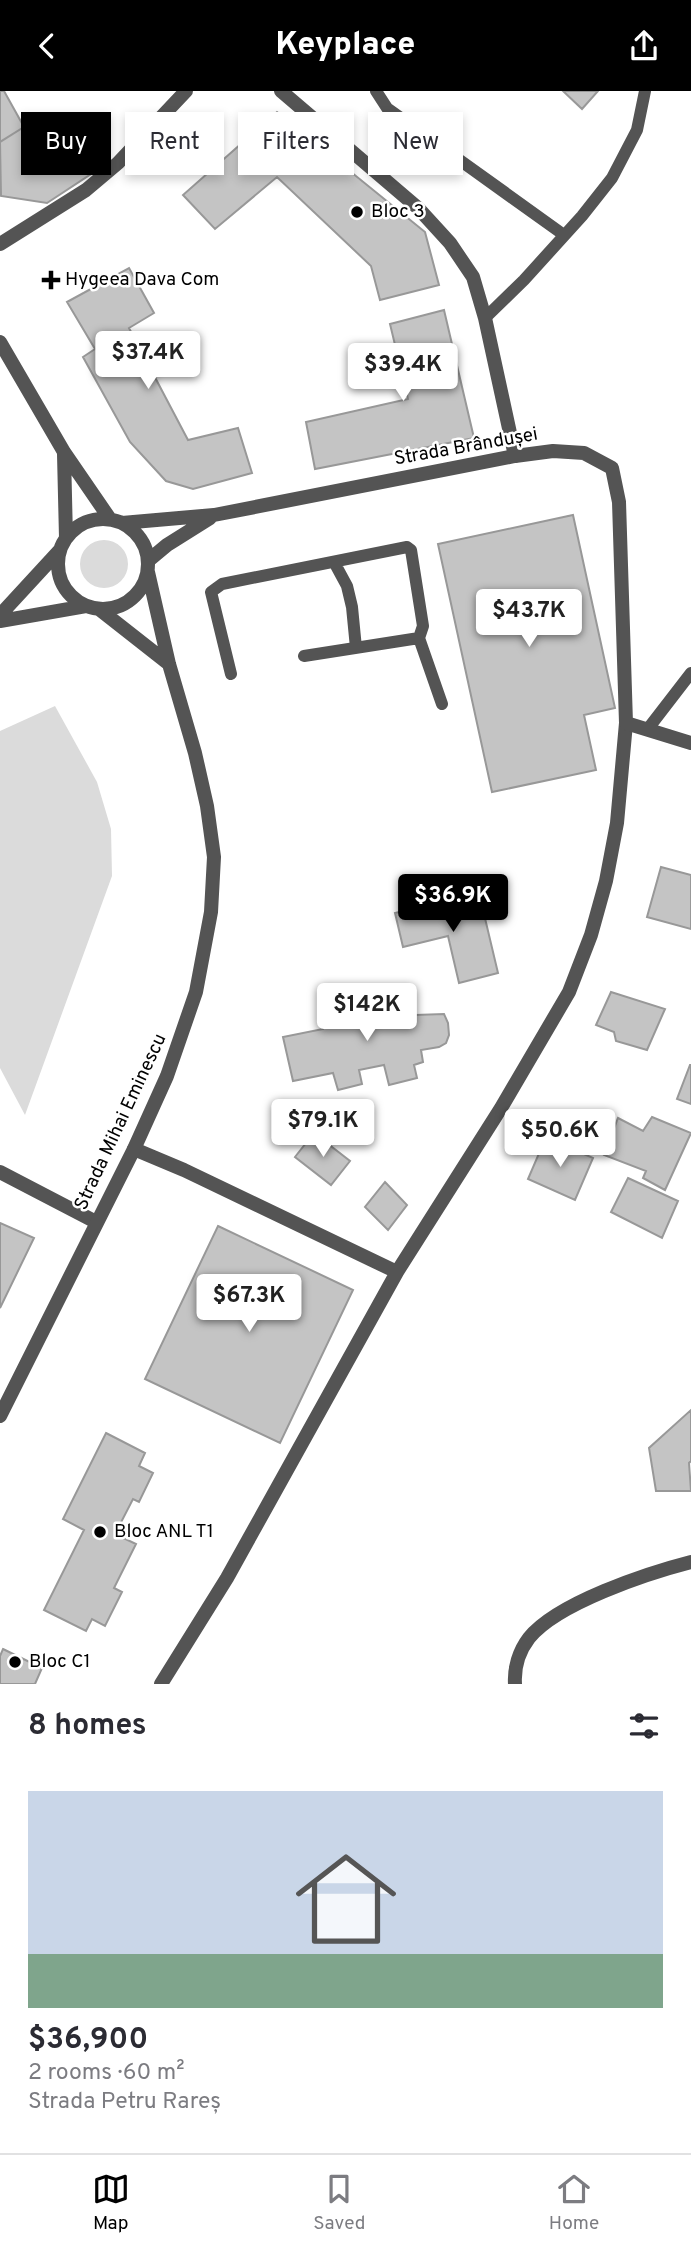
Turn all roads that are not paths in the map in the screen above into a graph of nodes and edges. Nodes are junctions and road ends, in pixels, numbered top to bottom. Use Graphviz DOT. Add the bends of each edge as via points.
graph roads {
  1 [pos="186,91"];
  2 [pos="281,91"];
  3 [pos="376,91"];
  4 [pos="645,91"];
  5 [pos="564,235"];
  6 [pos="0,244"];
  7 [pos="485,318"];
  8 [pos="0,342"];
  9 [pos="64,452"];
  10 [pos="515,456"];
  11 [pos="214,515"];
  12 [pos="116,521"];
  13 [pos="63,544"];
  14 [pos="334,562"];
  15 [pos="148,566"];
  16 [pos="93,607"];
  17 [pos="0,615"];
  18 [pos="0,621"];
  19 [pos="419,638"];
  20 [pos="355,648"];
  21 [pos="304,656"];
  22 [pos="169,664"];
  23 [pos="691,673"];
  24 [pos="231,674"];
  25 [pos="442,704"];
  26 [pos="626,723"];
  27 [pos="647,730"];
  28 [pos="691,743"];
  29 [pos="134,1149"];
  30 [pos="0,1172"];
  31 [pos="96,1222"];
  32 [pos="397,1272"];
  33 [pos="0,1416"];
  34 [pos="691,1562"];
  35 [pos="161,1684"];
  36 [pos="515,1684"];
  1 -- 6 [label="street" via="86,190"];
  2 -- 7 [label="street" via="418,208 450,243 473,277"];
  3 -- 5 [label="lane" via="387,108"];
  4 -- 5 [label="lane" via="637,130 612,178"];
  5 -- 7 [label="lane"];
  7 -- 10 [label="street"];
  8 -- 9 [label="street"];
  9 -- 12 [label="street"];
  9 -- 13 [label="street"];
  10 -- 11 [label="street, Strada Brândușei"];
  10 -- 26 [label="street, Strada Brândușei" via="584,453 612,468 619,502"];
  11 -- 12 [label="street, Strada Brândușei"];
  11 -- 15 [label="street, Strada Brândușei" via="167,545"];
  12 -- 13 [label="street" via="85,523"];
  12 -- 15 [label="street" via="140,538"];
  13 -- 16 [label="street" via="60,577 75,599"];
  13 -- 17 [label="street"];
  14 -- 19 [label="lane" via="403,546 411,550 423,626"];
  14 -- 20 [label="lane" via="347,586"];
  14 -- 24 [label="lane" via="215,587 212,592"];
  15 -- 16 [label="street" via="144,585 125,604"];
  15 -- 22 [label="street, Strada Mihai Eminescu"];
  16 -- 18 [label="street"];
  16 -- 22 [label="street"];
  19 -- 20 [label="lane"];
  19 -- 25 [label="lane"];
  20 -- 21 [label="lane"];
  22 -- 29 [label="street, Strada Mihai Eminescu" via="207,806 214,857 212,898 196,992 183,1035"];
  23 -- 27 [label="lane"];
  26 -- 27 [label="street"];
  26 -- 32 [label="street" via="617,823 606,881 569,992"];
  27 -- 28 [label="street"];
  29 -- 31 [label="street, Strada Mihai Eminescu"];
  29 -- 32 [label="street"];
  30 -- 31 [label="street"];
  31 -- 33 [label="street, Strada Mihai Eminescu"];
  32 -- 35 [label="street" via="227,1578"];
  34 -- 36 [label="street" via="609,1589 549,1620 527,1639 520,1652"];
}
